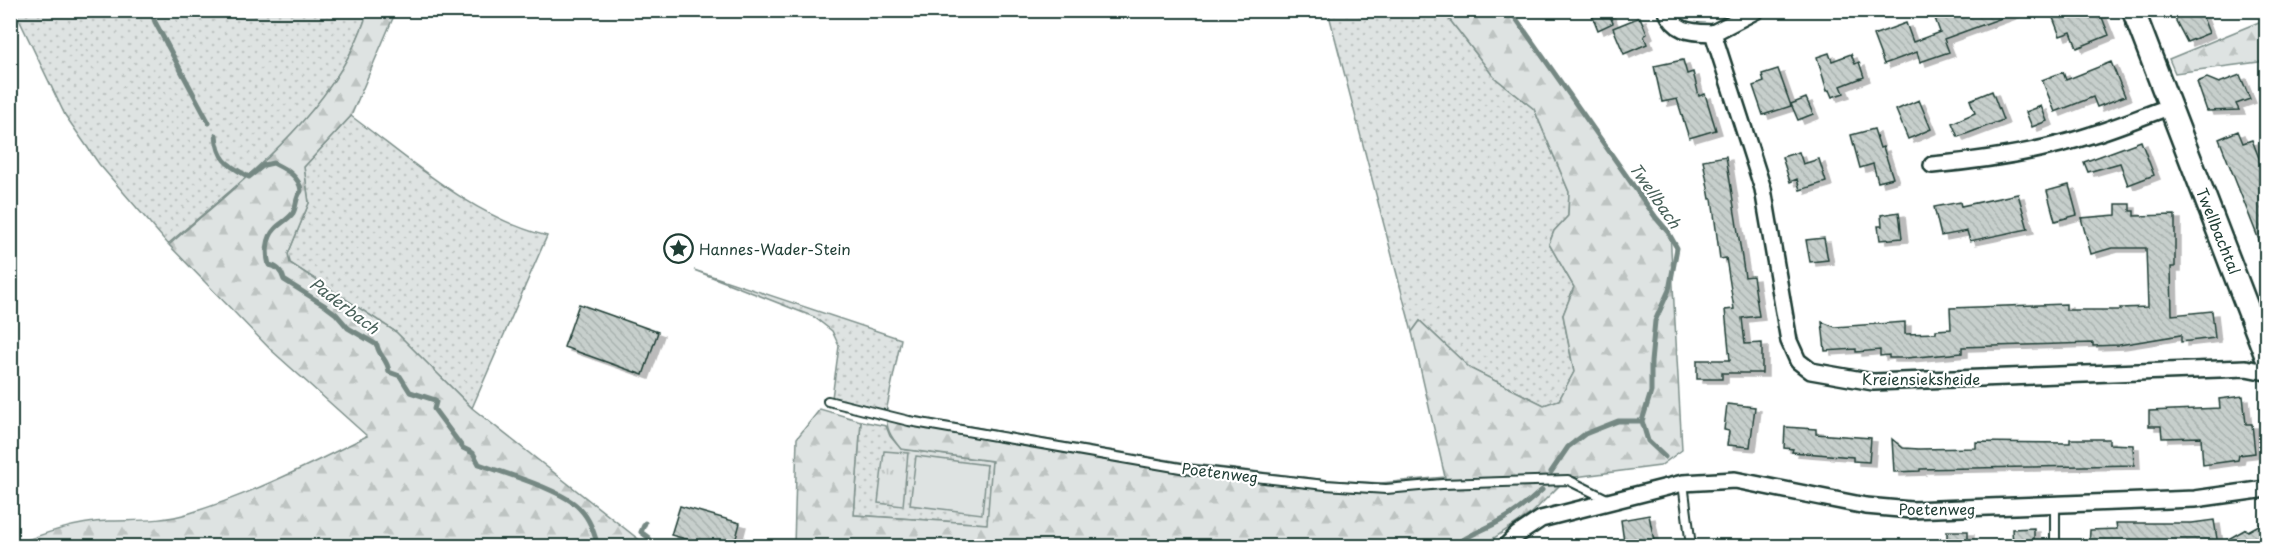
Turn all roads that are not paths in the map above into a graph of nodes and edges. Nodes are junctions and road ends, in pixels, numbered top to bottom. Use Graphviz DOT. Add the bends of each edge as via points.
graph roads {
  1 [pos="1666,10"];
  2 [pos="1757,10"];
  3 [pos="2133,10"];
  4 [pos="1713,33"];
  5 [pos="2169,107"];
  6 [pos="1932,165"];
  7 [pos="2266,357"];
  8 [pos="2266,372"];
  9 [pos="828,401"];
  10 [pos="1683,483"];
  11 [pos="2266,489"];
  12 [pos="1612,501"];
  13 [pos="2055,506"];
  14 [pos="1506,546"];
  15 [pos="1691,546"];
  16 [pos="2055,546"];
  1 -- 4 [label="street" via="1678,29"];
  2 -- 4 [label="street"];
  3 -- 5 [label="street, Twellbachtal"];
  4 -- 8 [label="street, Kreiensieksheide" via="1763,189 1789,341 1798,361 1811,371 1873,382 2246,368"];
  5 -- 6 [label="street" via="2091,136 1981,161"];
  5 -- 7 [label="street, Twellbachtal"];
  9 -- 12 [label="lane, Poetenweg" via="909,421 1192,470 1386,489 1568,480"];
  10 -- 12 [label="street, Poetenweg"];
  10 -- 13 [label="street, Poetenweg" via="1735,480 1866,506 1911,510"];
  10 -- 15 [label="lane"];
  11 -- 13 [label="street, Poetenweg" via="2195,499"];
  12 -- 14 [label="street, Poetenweg" via="1540,519"];
  13 -- 16 [label="lane"];
}
